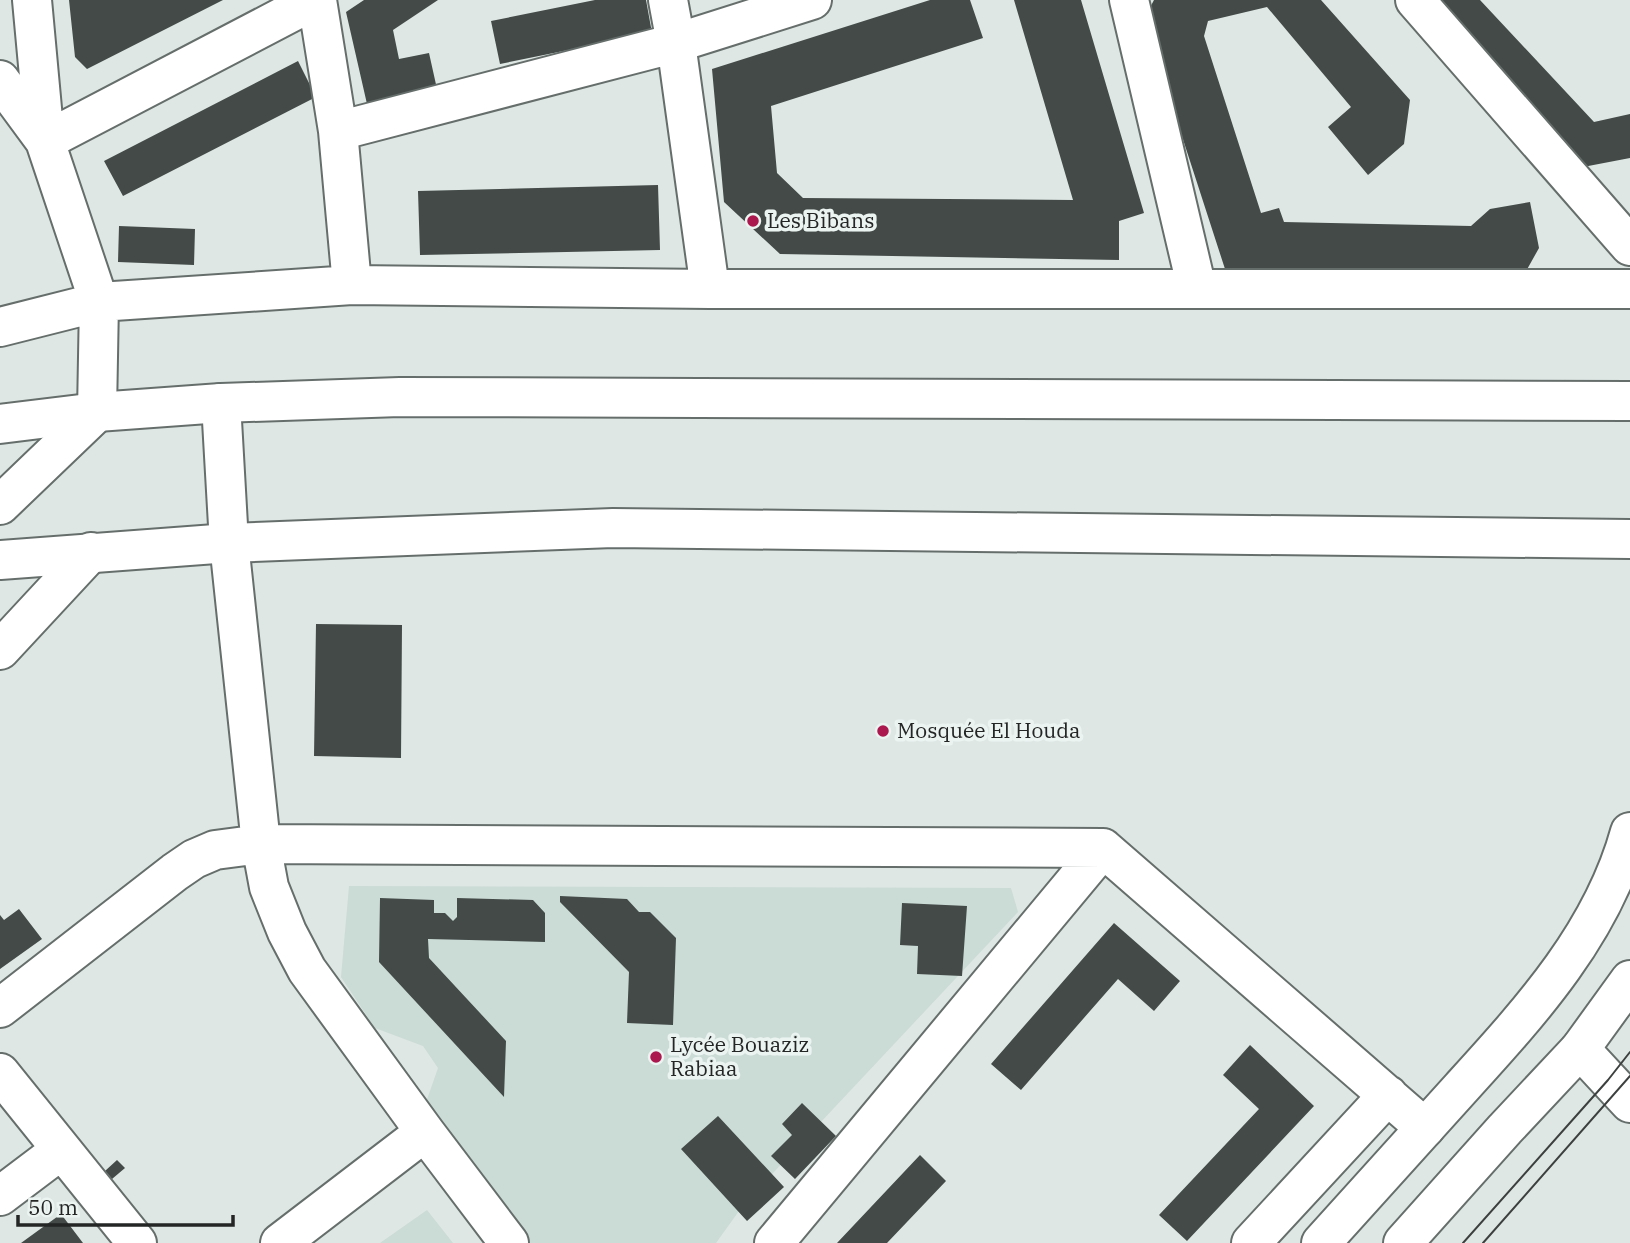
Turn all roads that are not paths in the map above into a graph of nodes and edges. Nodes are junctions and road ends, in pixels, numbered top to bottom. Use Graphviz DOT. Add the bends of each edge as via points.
graph roads {
  1 [pos="32,0"];
  2 [pos="316,0"];
  3 [pos="667,0"];
  4 [pos="812,0"];
  5 [pos="1129,0"];
  6 [pos="1415,0"];
  7 [pos="676,43"];
  8 [pos="0,80"];
  9 [pos="338,131"];
  10 [pos="45,141"];
  11 [pos="1630,246"];
  12 [pos="352,285"];
  13 [pos="710,289"];
  14 [pos="1197,289"];
  15 [pos="1630,289"];
  16 [pos="99,302"];
  17 [pos="0,327"];
  18 [pos="1630,401"];
  19 [pos="221,403"];
  20 [pos="97,412"];
  21 [pos="0,424"];
  22 [pos="0,505"];
  23 [pos="1630,539"];
  24 [pos="229,542"];
  25 [pos="91,552"];
  26 [pos="0,560"];
  27 [pos="0,650"];
  28 [pos="1630,832"];
  29 [pos="261,844"];
  30 [pos="1103,848"];
  31 [pos="1630,980"];
  32 [pos="0,1008"];
  33 [pos="1580,1049"];
  34 [pos="0,1073"];
  35 [pos="1388,1095"];
  36 [pos="1630,1103"];
  37 [pos="1425,1128"];
  38 [pos="425,1132"];
  39 [pos="61,1150"];
  40 [pos="0,1196"];
  41 [pos="137,1243"];
  42 [pos="280,1243"];
  43 [pos="509,1243"];
  44 [pos="774,1243"];
  45 [pos="1251,1243"];
  46 [pos="1321,1243"];
  47 [pos="1403,1243"];
  1 -- 10 [label="street"];
  2 -- 9 [label="street"];
  2 -- 10 [label="street"];
  3 -- 7 [label="street"];
  4 -- 7 [label="street"];
  5 -- 14 [label="street"];
  6 -- 11 [label="street"];
  7 -- 9 [label="street"];
  7 -- 13 [label="street"];
  8 -- 10 [label="street"];
  9 -- 12 [label="street"];
  10 -- 16 [label="street"];
  12 -- 13 [label="street"];
  12 -- 16 [label="street"];
  13 -- 14 [label="street"];
  14 -- 15 [label="street"];
  16 -- 17 [label="street"];
  16 -- 20 [label="street"];
  18 -- 19 [label="street" via="400,397"];
  19 -- 20 [label="street"];
  19 -- 24 [label="street"];
  20 -- 21 [label="street"];
  20 -- 22 [label="street"];
  23 -- 24 [label="street" via="613,528"];
  24 -- 25 [label="street"];
  24 -- 29 [label="street"];
  25 -- 26 [label="street"];
  25 -- 27 [label="street"];
  28 -- 37 [label="street" via="1612,884 1589,928 1545,993"];
  29 -- 30 [label="street"];
  29 -- 32 [label="street" via="215,850 194,859"];
  29 -- 38 [label="street" via="269,887 307,970"];
  30 -- 35 [label="street"];
  30 -- 44 [label="street"];
  31 -- 33 [label="street"];
  33 -- 36 [label="street"];
  33 -- 47 [label="street"];
  34 -- 39 [label="street"];
  35 -- 37 [label="street"];
  35 -- 45 [label="street"];
  37 -- 46 [label="street"];
  38 -- 42 [label="street"];
  38 -- 43 [label="street"];
  39 -- 40 [label="street"];
  39 -- 41 [label="street"];
}
